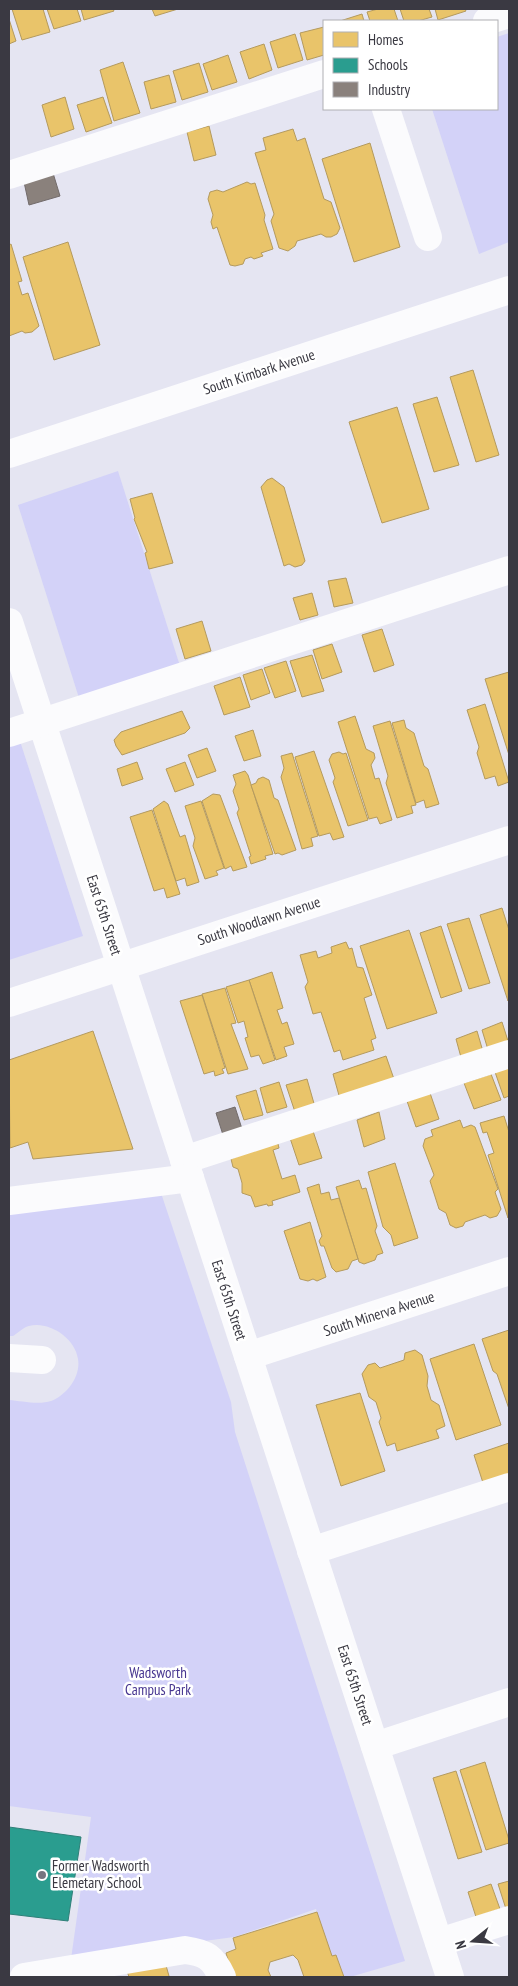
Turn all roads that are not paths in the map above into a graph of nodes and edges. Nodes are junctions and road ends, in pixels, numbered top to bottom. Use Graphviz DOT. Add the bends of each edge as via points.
graph roads {
  1 [pos="509,14"];
  2 [pos="490,20"];
  3 [pos="323,74"];
  4 [pos="386,110"];
  5 [pos="9,176"];
  6 [pos="428,236"];
  7 [pos="509,290"];
  8 [pos="9,454"];
  9 [pos="509,570"];
  10 [pos="9,622"];
  11 [pos="42,723"];
  12 [pos="9,733"];
  13 [pos="509,840"];
  14 [pos="121,966"];
  15 [pos="9,1003"];
  16 [pos="509,1054"];
  17 [pos="187,1169"];
  18 [pos="9,1201"];
  19 [pos="509,1271"];
  20 [pos="248,1356"];
  21 [pos="9,1358"];
  22 [pos="42,1360"];
  23 [pos="509,1487"];
  24 [pos="311,1552"];
  25 [pos="509,1702"];
  26 [pos="375,1746"];
  27 [pos="509,1920"];
  28 [pos="439,1942"];
  29 [pos="24,1977"];
  30 [pos="222,1977"];
  31 [pos="450,1977"];
  1 -- 2 [label="street"];
  3 -- 5 [label="street"];
  4 -- 6 [label="street"];
  7 -- 8 [label="street, South Kimbark Avenue"];
  9 -- 11 [label="street"];
  10 -- 11 [label="street, East 65th Street"];
  11 -- 12 [label="street"];
  11 -- 14 [label="street, East 65th Street"];
  13 -- 14 [label="street, South Woodlawn Avenue"];
  14 -- 15 [label="street, South Woodlawn Avenue"];
  14 -- 17 [label="street, East 65th Street"];
  16 -- 17 [label="street"];
  17 -- 18 [label="street"];
  17 -- 20 [label="street, East 65th Street"];
  19 -- 20 [label="street, South Minerva Avenue"];
  20 -- 24 [label="street, East 65th Street"];
  21 -- 22 [label="street"];
  23 -- 24 [label="street"];
  24 -- 26 [label="street, East 65th Street"];
  25 -- 26 [label="street"];
  26 -- 28 [label="street, East 65th Street"];
  27 -- 28 [label="street"];
  28 -- 31 [label="street, East 65th Street"];
  29 -- 30 [label="street" via="185,1950 202,1952"];
}
